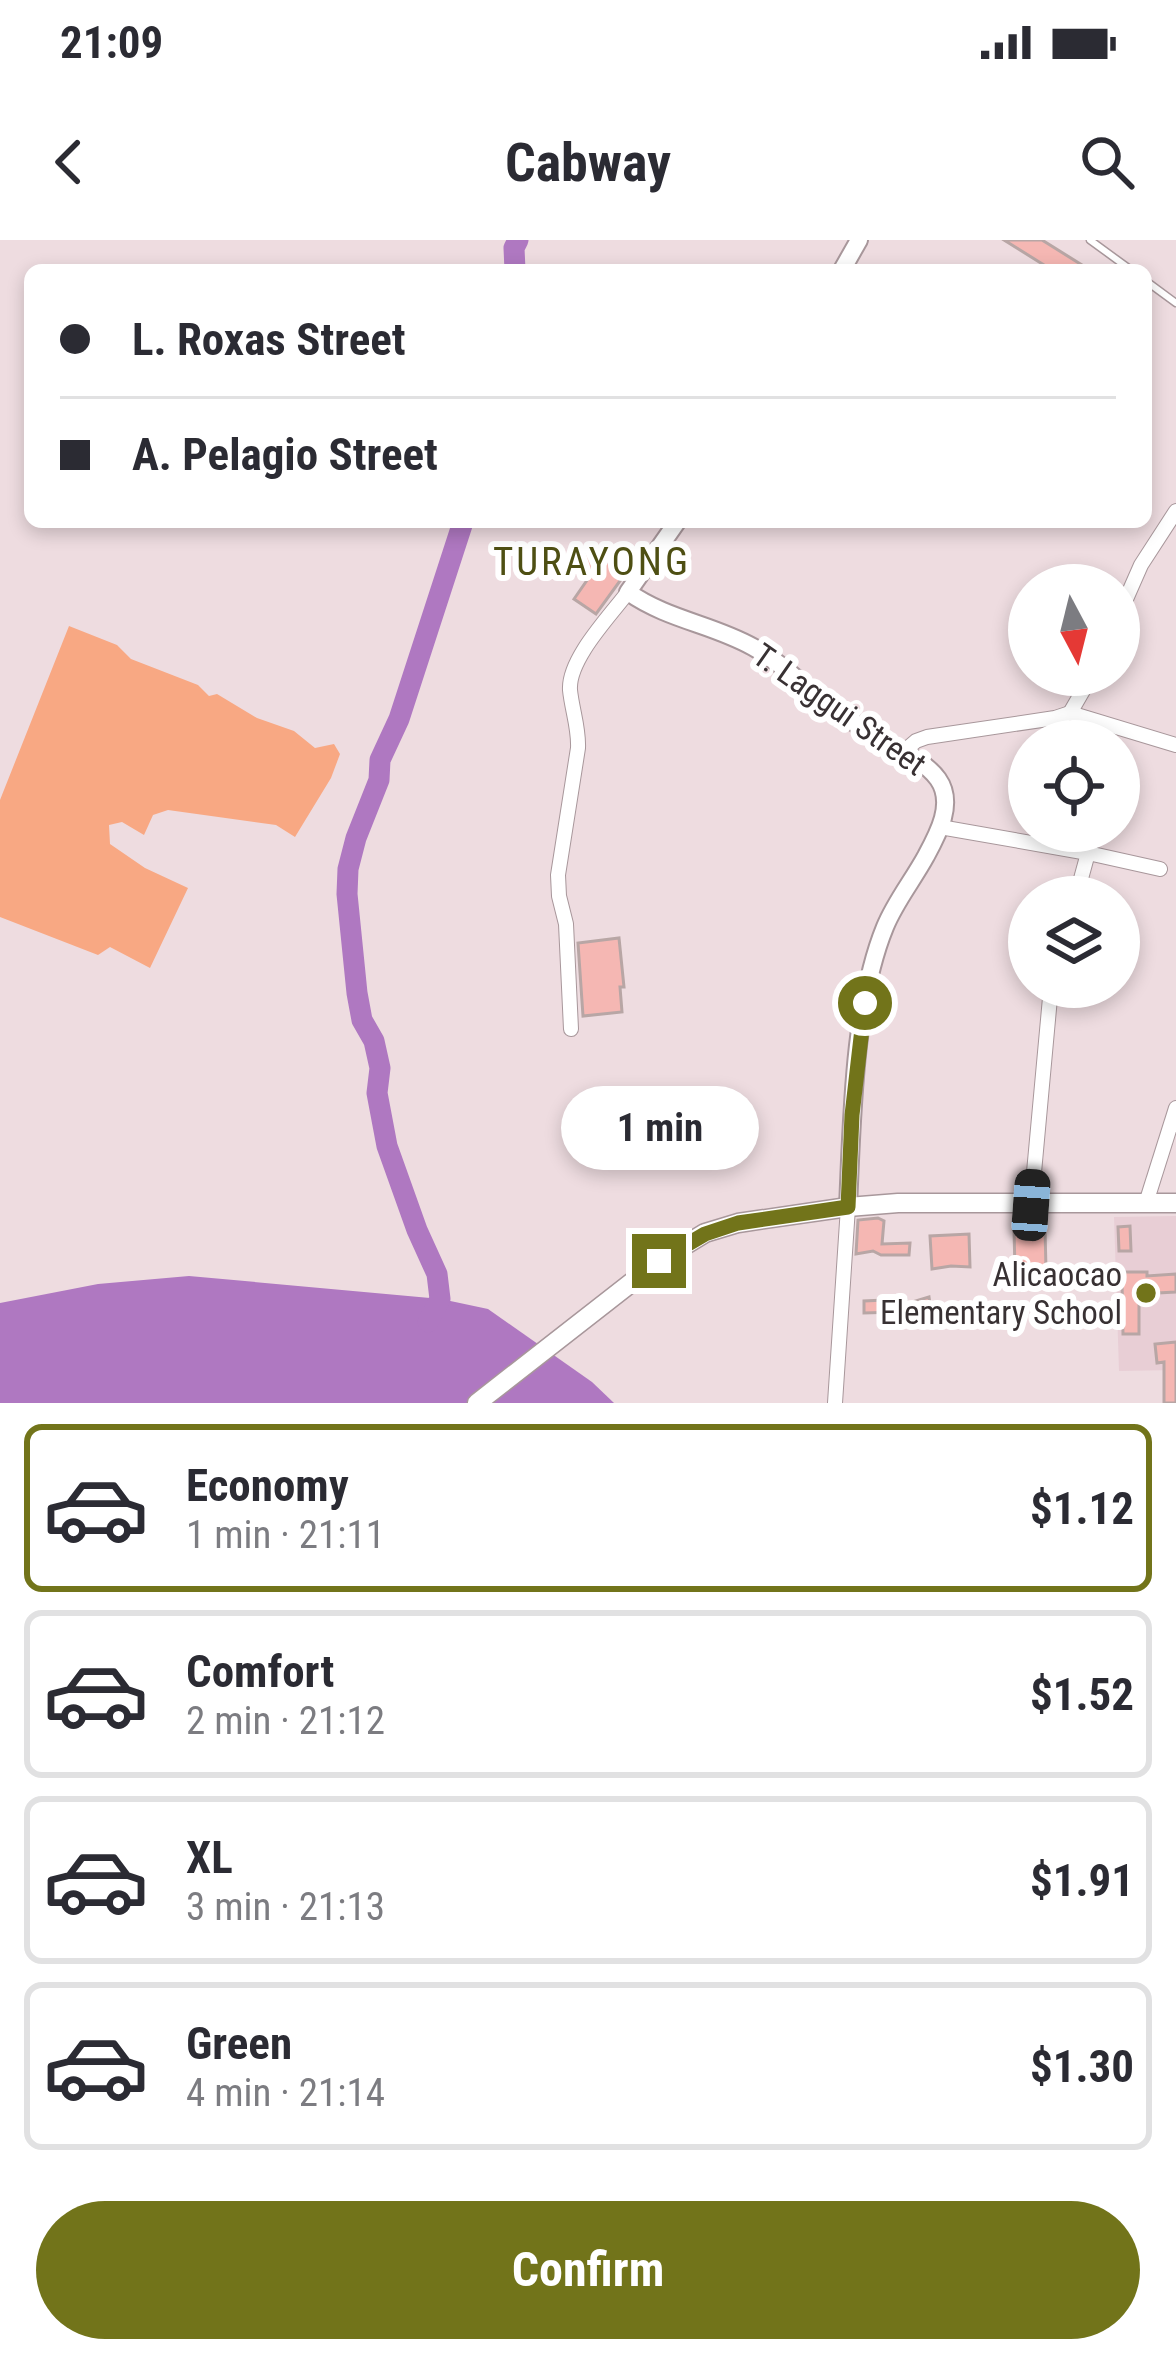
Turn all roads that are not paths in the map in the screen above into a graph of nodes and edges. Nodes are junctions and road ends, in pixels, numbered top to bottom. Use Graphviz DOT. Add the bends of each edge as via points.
graph roads {
  1 [pos="1090,240"];
  2 [pos="1123,264"];
  3 [pos="1176,511"];
  4 [pos="673,528"];
  5 [pos="1140,567"];
  6 [pos="628,592"];
  7 [pos="1080,696"];
  8 [pos="1070,713"];
  9 [pos="1176,746"];
  10 [pos="902,753"];
  11 [pos="940,827"];
  12 [pos="1088,853"];
  13 [pos="1160,869"];
  14 [pos="1082,876"];
  15 [pos="1049,1008"];
  16 [pos="571,1029"];
  17 [pos="1176,1108"];
  18 [pos="1146,1203"];
  19 [pos="1176,1203"];
  20 [pos="1031,1205"];
  21 [pos="848,1207"];
  22 [pos="477,1403"];
  23 [pos="835,1403"];
  1 -- 2 [label="lane"];
  3 -- 5 [label="street"];
  4 -- 6 [label="street"];
  6 -- 10 [label="street, T. Laggui Street" via="754,647"];
  6 -- 16 [label="street" via="576,662 569,686 579,734 558,886"];
  7 -- 8 [label="street"];
  8 -- 9 [label="street"];
  8 -- 10 [label="street" via="927,737"];
  10 -- 11 [label="street, T. Laggui Street" via="942,787"];
  11 -- 12 [label="street"];
  11 -- 21 [label="street" via="885,926 870,977"];
  12 -- 13 [label="street"];
  12 -- 14 [label="street"];
  15 -- 20 [label="street"];
  17 -- 18 [label="street"];
  18 -- 19 [label="main road"];
  18 -- 20 [label="main road"];
  20 -- 21 [label="main road"];
  21 -- 22 [label="main road" via="705,1234"];
  21 -- 23 [label="street"];
}
